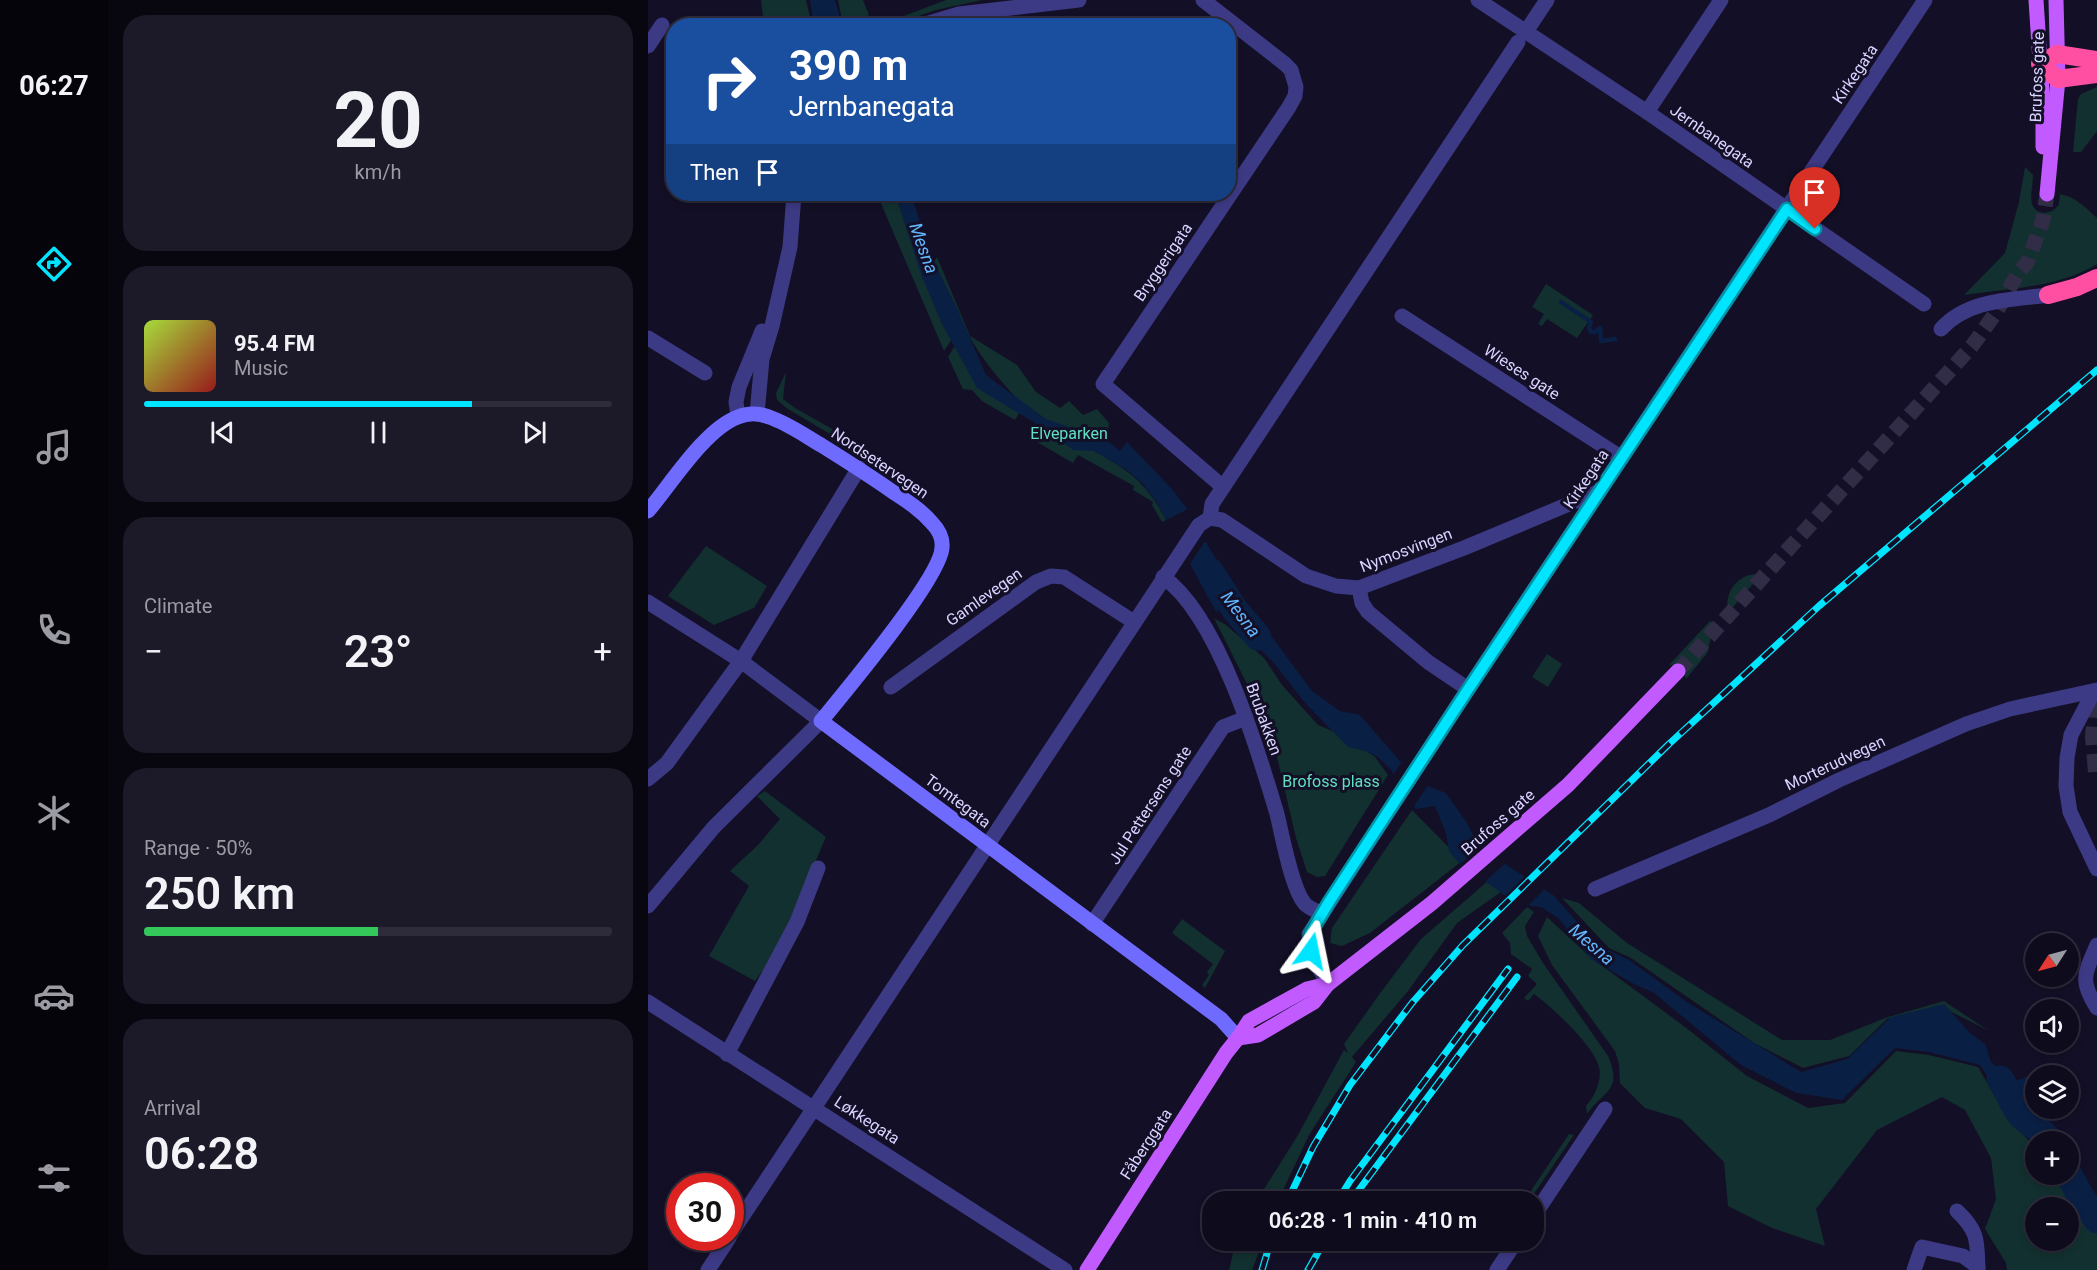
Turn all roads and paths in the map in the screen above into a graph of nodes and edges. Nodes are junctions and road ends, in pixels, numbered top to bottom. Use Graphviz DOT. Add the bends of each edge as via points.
graph roads {
  1 [pos="1079,0"];
  2 [pos="1203,0"];
  3 [pos="1478,0"];
  4 [pos="1547,0"];
  5 [pos="1721,0"];
  6 [pos="1925,0"];
  7 [pos="2036,0"];
  8 [pos="2056,0"];
  9 [pos="945,18"];
  10 [pos="1226,18"];
  11 [pos="662,25"];
  12 [pos="1236,26"];
  13 [pos="1525,33"];
  14 [pos="648,46"];
  15 [pos="2057,54"];
  16 [pos="2097,60"];
  17 [pos="2040,64"];
  18 [pos="2097,74"];
  19 [pos="2058,79"];
  20 [pos="1647,112"];
  21 [pos="1236,188"];
  22 [pos="793,201"];
  23 [pos="1227,201"];
  24 [pos="1787,209"];
  25 [pos="2097,278"];
  26 [pos="780,293"];
  27 [pos="2048,295"];
  28 [pos="1924,304"];
  29 [pos="1402,315"];
  30 [pos="1941,329"];
  31 [pos="648,338"];
  32 [pos="705,373"];
  33 [pos="757,414"];
  34 [pos="738,416"];
  35 [pos="1622,458"];
  36 [pos="859,468"];
  37 [pos="1223,487"];
  38 [pos="1600,491"];
  39 [pos="648,511"];
  40 [pos="1204,522"];
  41 [pos="1163,577"];
  42 [pos="1359,588"];
  43 [pos="648,602"];
  44 [pos="1134,622"];
  45 [pos="741,661"];
  46 [pos="1678,671"];
  47 [pos="891,687"];
  48 [pos="1468,689"];
  49 [pos="2096,690"];
  50 [pos="1246,718"];
  51 [pos="821,721"];
  52 [pos="648,779"];
  53 [pos="988,846"];
  54 [pos="818,868"];
  55 [pos="2097,869"];
  56 [pos="1595,889"];
  57 [pos="648,906"];
  58 [pos="1322,914"];
  59 [pos="1092,924"];
  60 [pos="2097,945"];
  61 [pos="1328,984"];
  62 [pos="648,1002"];
  63 [pos="2097,1008"];
  64 [pos="1239,1038"];
  65 [pos="727,1054"];
  66 [pos="814,1108"];
  67 [pos="1605,1109"];
  68 [pos="1544,1200"];
  69 [pos="1957,1211"];
  70 [pos="744,1215"];
  71 [pos="720,1251"];
  72 [pos="1510,1251"];
  73 [pos="1978,1269"];
  74 [pos="708,1270"];
  75 [pos="1065,1270"];
  76 [pos="1086,1270"];
  77 [pos="1497,1270"];
  78 [pos="1914,1270"];
  1 -- 9 [label="street"];
  2 -- 10 [label="street, Bryggerigata"];
  3 -- 13 [label="street, Jernbanegata"];
  4 -- 13 [label="street"];
  5 -- 20 [label="street"];
  6 -- 24 [label="street, Kirkegata"];
  7 -- 17 [label="main road"];
  8 -- 15 [label="main road, Brufoss gate"];
  11 -- 14 [label="street"];
  12 -- 21 [label="street, Bryggerigata" via="1285,64 1295,78 1295,96"];
  13 -- 20 [label="street, Jernbanegata"];
  13 -- 37 [label="street"];
  15 -- 16 [label="highway"];
  15 -- 17 [label="highway"];
  15 -- 19 [label="main road, Brufoss gate"];
  17 -- 19 [label="highway"];
  17 -- 19 [label="main road, Brufoss gate" via="2044,193"];
  18 -- 19 [label="highway"];
  20 -- 24 [label="street, Jernbanegata"];
  22 -- 26 [label="street" via="790,248"];
  23 -- 37 [label="street, Bryggerigata" via="1103,384"];
  24 -- 28 [label="street, Jernbanegata"];
  24 -- 35 [label="street, Kirkegata"];
  25 -- 27 [label="highway"];
  26 -- 33 [label="street" via="762,359"];
  26 -- 34 [label="street" via="739,387"];
  27 -- 30 [label="street" via="1968,308"];
  29 -- 35 [label="street, Wieses gate"];
  31 -- 32 [label="street"];
  33 -- 34 [label="main road, Nordsetervegen"];
  33 -- 36 [label="main road, Nordsetervegen" via="770,417"];
  34 -- 39 [label="main road, Nordsetervegen" via="702,443"];
  35 -- 38 [label="street, Kirkegata"];
  36 -- 45 [label="street"];
  36 -- 51 [label="main road, Nordsetervegen" via="920,510 941,535 943,548 938,563 902,617"];
  37 -- 40 [label="street"];
  38 -- 42 [label="street, Nymosvingen"];
  38 -- 48 [label="street, Kirkegata"];
  40 -- 41 [label="street"];
  40 -- 42 [label="street, Nymosvingen" via="1216,518 1228,523 1314,580"];
  41 -- 44 [label="street"];
  41 -- 50 [label="street, Brubakken" via="1185,596 1203,624"];
  42 -- 48 [label="street" via="1368,612 1420,656"];
  43 -- 45 [label="street, Tomtegata"];
  44 -- 47 [label="street, Gamlevegen" via="1064,577 1051,576 1036,582"];
  44 -- 53 [label="street"];
  45 -- 51 [label="street, Tomtegata"];
  45 -- 52 [label="street" via="667,763"];
  46 -- 61 [label="main road, Brufoss gate" via="1593,762 1525,824"];
  48 -- 58 [label="street, Kirkegata"];
  49 -- 55 [label="street" via="2071,735 2066,786 2070,812"];
  49 -- 56 [label="street, Morterudvegen" via="2010,709 1966,724 1748,825"];
  50 -- 58 [label="street, Brubakken" via="1290,870 1305,904"];
  50 -- 59 [label="street, Jul Pettersens gate" via="1223,727"];
  51 -- 53 [label="main road, Tomtegata"];
  51 -- 57 [label="street" via="714,827"];
  53 -- 59 [label="main road, Tomtegata"];
  53 -- 66 [label="street"];
  54 -- 65 [label="street" via="797,922"];
  58 -- 61 [label="street, Kirkegata" via="1310,934 1311,951"];
  59 -- 64 [label="main road, Tomtegata" via="1221,1018"];
  60 -- 63 [label="street" via="2084,975"];
  61 -- 64 [label="main road" via="1314,1002 1291,1017 1258,1035"];
  62 -- 65 [label="street, Løkkegata"];
  64 -- 76 [label="main road, Fåberggata"];
  65 -- 66 [label="street, Løkkegata"];
  66 -- 70 [label="street"];
  66 -- 75 [label="street, Løkkegata"];
  67 -- 68 [label="street"];
  69 -- 73 [label="street" via="1970,1224 1978,1244"];
  71 -- 74 [label="street"];
  72 -- 77 [label="street"];
  73 -- 78 [label="street" via="1963,1256 1922,1247"];
}
